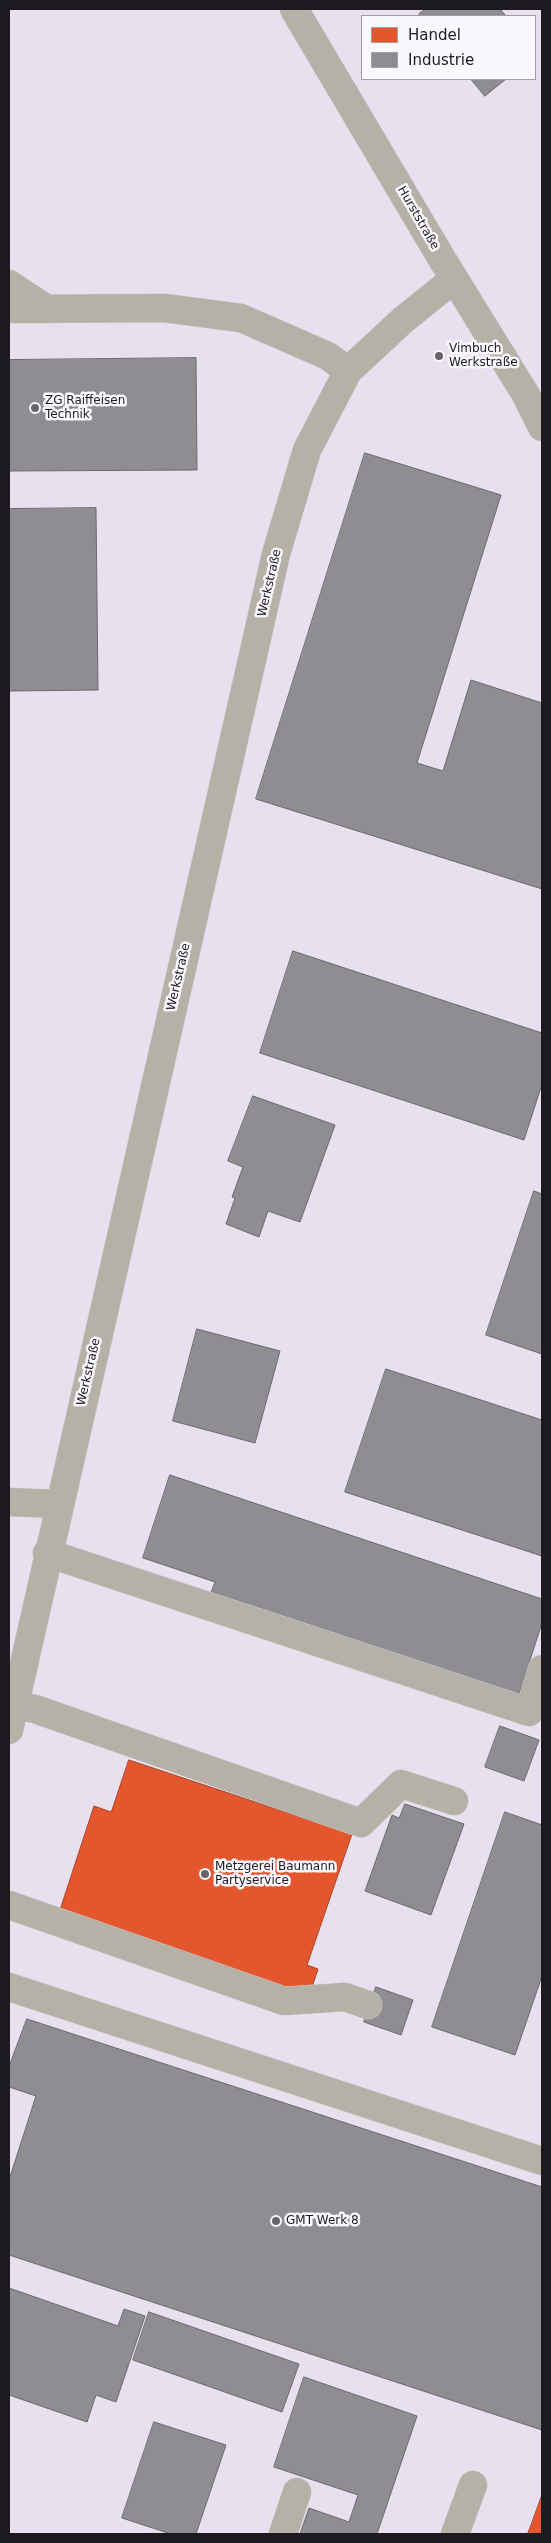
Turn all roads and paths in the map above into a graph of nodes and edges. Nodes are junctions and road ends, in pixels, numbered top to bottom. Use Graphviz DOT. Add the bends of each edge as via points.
graph roads {
  1 [pos="294,9"];
  2 [pos="454,279"];
  3 [pos="9,284"];
  4 [pos="9,309"];
  5 [pos="47,309"];
  6 [pos="348,371"];
  7 [pos="542,427"];
  8 [pos="9,1502"];
  9 [pos="59,1504"];
  10 [pos="47,1553"];
  11 [pos="542,1669"];
  12 [pos="13,1700"];
  13 [pos="454,1801"];
  14 [pos="9,1905"];
  15 [pos="9,1987"];
  16 [pos="368,2005"];
  17 [pos="542,2161"];
  18 [pos="473,2485"];
  19 [pos="298,2492"];
  20 [pos="283,2534"];
  21 [pos="455,2534"];
  1 -- 2 [label="street, Hurststraße"];
  2 -- 6 [label="street, Werkstraße"];
  2 -- 7 [label="street, Hurststraße" via="526,395"];
  3 -- 5 [label="street"];
  4 -- 5 [label="street"];
  5 -- 6 [label="street" via="164,308 241,318 328,356"];
  6 -- 9 [label="street, Werkstraße" via="308,450 276,554"];
  8 -- 9 [label="street"];
  9 -- 10 [label="street, Werkstraße"];
  10 -- 11 [label="street" via="529,1712"];
  10 -- 12 [label="street, Werkstraße"];
  12 -- 13 [label="street" via="361,1823 402,1784"];
  14 -- 16 [label="street" via="284,2001 345,1997"];
  15 -- 17 [label="street"];
  18 -- 21 [label="street"];
  19 -- 20 [label="street"];
}
